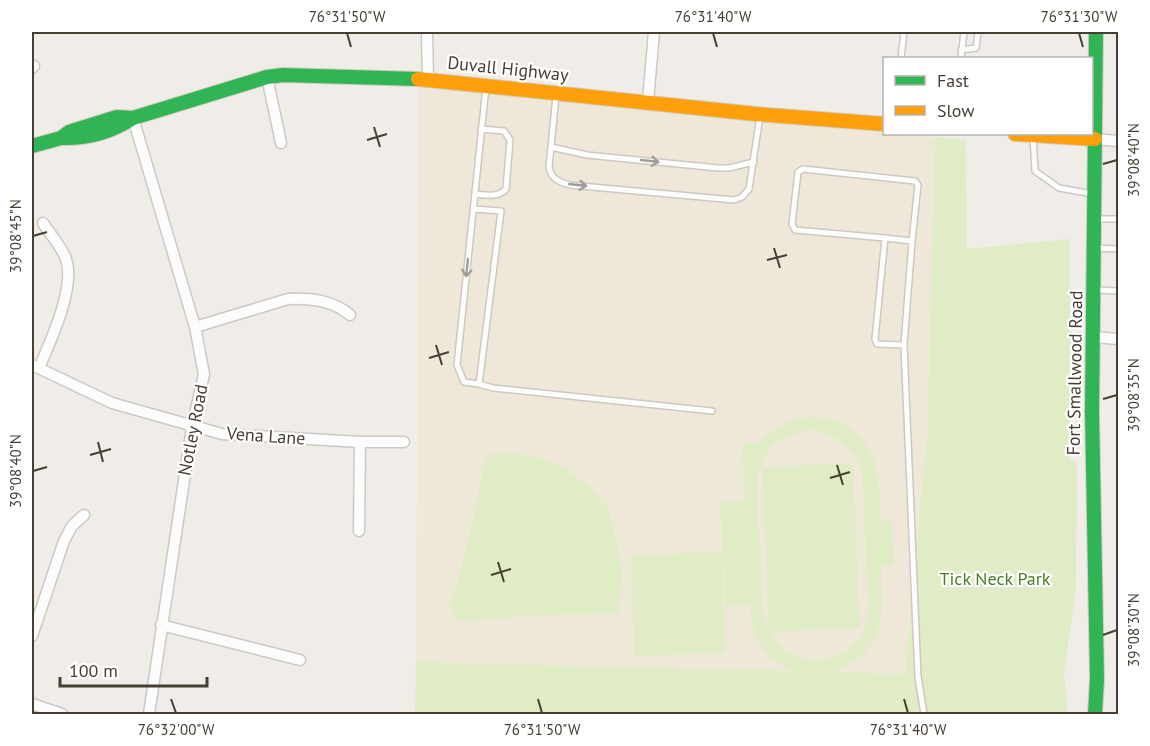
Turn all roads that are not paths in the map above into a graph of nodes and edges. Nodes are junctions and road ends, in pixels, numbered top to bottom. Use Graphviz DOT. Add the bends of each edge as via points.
graph roads {
  1 [pos="427,32"];
  2 [pos="654,32"];
  3 [pos="904,32"];
  4 [pos="964,32"];
  5 [pos="978,32"];
  6 [pos="1095,32"];
  7 [pos="961,50"];
  8 [pos="901,57"];
  9 [pos="961,57"];
  10 [pos="1093,63"];
  11 [pos="267,77"];
  12 [pos="428,79"];
  13 [pos="486,85"];
  14 [pos="557,92"];
  15 [pos="648,101"];
  16 [pos="761,114"];
  17 [pos="133,117"];
  18 [pos="883,124"];
  19 [pos="481,129"];
  20 [pos="1035,135"];
  21 [pos="1045,135"];
  22 [pos="1095,140"];
  23 [pos="1119,141"];
  24 [pos="281,143"];
  25 [pos="32,146"];
  26 [pos="551,147"];
  27 [pos="754,162"];
  28 [pos="475,194"];
  29 [pos="1094,194"];
  30 [pos="473,209"];
  31 [pos="1094,219"];
  32 [pos="1119,219"];
  33 [pos="44,223"];
  34 [pos="885,238"];
  35 [pos="912,241"];
  36 [pos="1094,248"];
  37 [pos="1119,249"];
  38 [pos="1094,290"];
  39 [pos="1119,291"];
  40 [pos="350,315"];
  41 [pos="195,327"];
  42 [pos="1094,337"];
  43 [pos="1119,339"];
  44 [pos="904,345"];
  45 [pos="35,367"];
  46 [pos="478,384"];
  47 [pos="712,411"];
  48 [pos="192,427"];
  49 [pos="360,442"];
  50 [pos="404,442"];
  51 [pos="84,515"];
  52 [pos="359,531"];
  53 [pos="161,625"];
  54 [pos="32,636"];
  55 [pos="300,660"];
  56 [pos="1097,680"];
  57 [pos="32,704"];
  58 [pos="62,714"];
  59 [pos="149,714"];
  60 [pos="924,714"];
  61 [pos="1095,714"];
  62 [pos="1103,714"];
  1 -- 12 [label="street"];
  2 -- 15 [label="street"];
  3 -- 8 [label="lane"];
  4 -- 7 [label="lane"];
  5 -- 7 [label="lane" via="976,48"];
  6 -- 10 [label="street, Fort Smallwood Road"];
  7 -- 9 [label="lane"];
  10 -- 22 [label="street, Fort Smallwood Road"];
  11 -- 12 [label="street, Duvall Highway"];
  11 -- 17 [label="street, Duvall Highway"];
  11 -- 24 [label="street"];
  12 -- 13 [label="street, Duvall Highway"];
  13 -- 14 [label="street, Duvall Highway"];
  13 -- 19 [label="lane"];
  14 -- 15 [label="street, Duvall Highway"];
  14 -- 26 [label="lane"];
  15 -- 16 [label="street, Duvall Highway"];
  16 -- 18 [label="street, Duvall Highway"];
  16 -- 27 [label="lane"];
  17 -- 25 [label="street, Duvall Highway" via="118,128"];
  17 -- 41 [label="street, Notley Road"];
  19 -- 28 [label="lane"];
  19 -- 28 [label="lane" via="504,131 508,135 509,167 503,192 493,196"];
  20 -- 29 [label="lane" via="1035,171 1059,188"];
  21 -- 22 [label="street"];
  22 -- 23 [label="street"];
  22 -- 29 [label="street, Fort Smallwood Road"];
  26 -- 27 [label="lane, one-way" via="718,168"];
  26 -- 27 [label="lane, one-way" via="550,175 562,183 734,200 749,189"];
  28 -- 30 [label="lane"];
  29 -- 31 [label="street, Fort Smallwood Road"];
  30 -- 46 [label="lane, one-way" via="457,365 464,382"];
  30 -- 46 [label="lane" via="501,211"];
  31 -- 32 [label="lane"];
  31 -- 36 [label="street, Fort Smallwood Road"];
  33 -- 45 [label="street" via="66,260 68,280 58,321"];
  34 -- 35 [label="lane"];
  34 -- 35 [label="lane" via="795,230 792,224 798,172 802,169 915,181 918,185"];
  34 -- 44 [label="lane" via="875,339 877,344"];
  35 -- 44 [label="lane"];
  36 -- 37 [label="lane"];
  36 -- 38 [label="street, Fort Smallwood Road"];
  38 -- 39 [label="lane"];
  38 -- 42 [label="street, Fort Smallwood Road"];
  40 -- 41 [label="street" via="329,303 288,299"];
  41 -- 48 [label="street, Notley Road" via="204,374"];
  42 -- 43 [label="street"];
  42 -- 56 [label="street, Fort Smallwood Road" via="1092,509"];
  44 -- 60 [label="lane" via="918,676"];
  45 -- 48 [label="street, Vena Lane" via="112,403"];
  46 -- 47 [label="lane"];
  48 -- 49 [label="street, Vena Lane" via="222,434"];
  48 -- 53 [label="street, Notley Road"];
  49 -- 50 [label="street, Vena Lane"];
  49 -- 52 [label="street"];
  51 -- 54 [label="street" via="64,541"];
  53 -- 55 [label="street"];
  53 -- 59 [label="street, Notley Road"];
  56 -- 61 [label="street, Fort Smallwood Road"];
  56 -- 62 [label="street"];
  57 -- 58 [label="street"];
}
